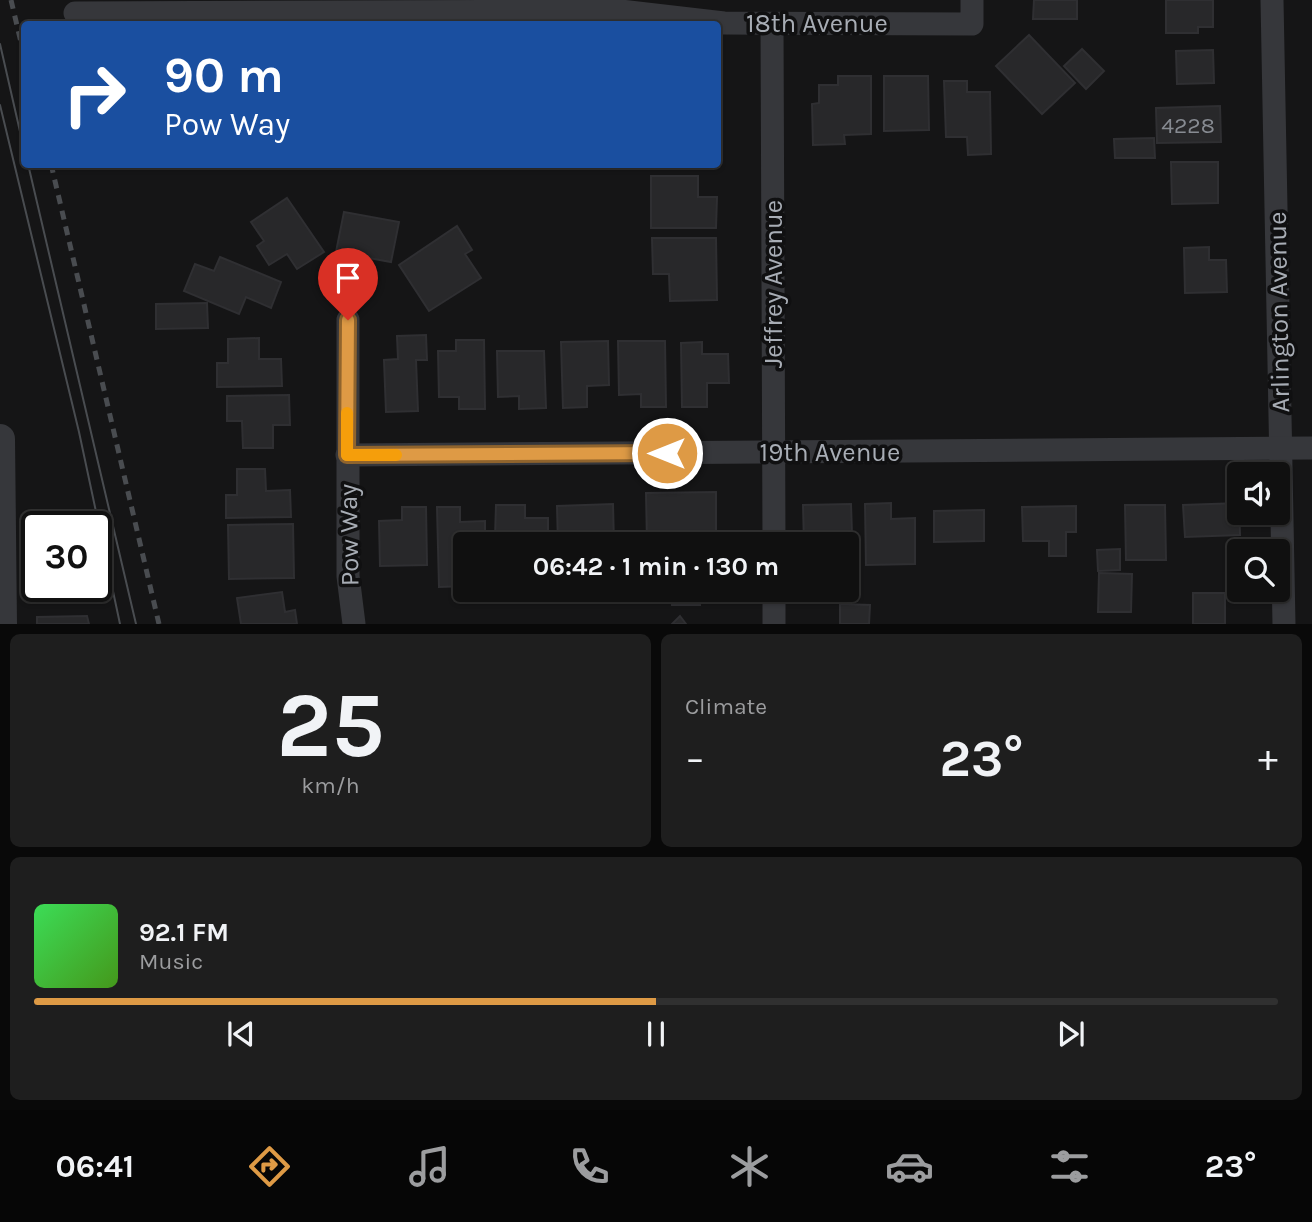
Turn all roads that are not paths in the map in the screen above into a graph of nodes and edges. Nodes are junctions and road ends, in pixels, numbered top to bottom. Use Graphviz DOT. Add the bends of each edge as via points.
graph roads {
  1 [pos="972,0"];
  2 [pos="1272,0"];
  3 [pos="358,6"];
  4 [pos="75,13"];
  5 [pos="707,21"];
  6 [pos="721,23"];
  7 [pos="772,24"];
  8 [pos="348,320"];
  9 [pos="0,439"];
  10 [pos="1312,448"];
  11 [pos="1282,449"];
  12 [pos="774,452"];
  13 [pos="347,455"];
  14 [pos="0,512"];
  15 [pos="774,532"];
  16 [pos="774,602"];
  17 [pos="2,624"];
  18 [pos="354,624"];
  19 [pos="774,624"];
  20 [pos="1284,624"];
  1 -- 7 [label="street, 18th Avenue" via="972,24"];
  2 -- 11 [label="street, Arlington Avenue"];
  3 -- 4 [label="street, 18th Avenue"];
  3 -- 5 [label="street, 18th Avenue" via="621,11"];
  6 -- 7 [label="street, 18th Avenue"];
  7 -- 12 [label="street, Jeffrey Avenue"];
  8 -- 13 [label="street, Pow Way"];
  9 -- 14 [label="street"];
  10 -- 11 [label="street, 19th Avenue"];
  11 -- 12 [label="street, 19th Avenue"];
  11 -- 20 [label="street, Arlington Avenue"];
  12 -- 13 [label="street, 19th Avenue"];
  12 -- 15 [label="street, Jeffrey Avenue"];
  13 -- 18 [label="street, Pow Way" via="348,576"];
  14 -- 17 [label="street"];
  16 -- 19 [label="street"];
}
